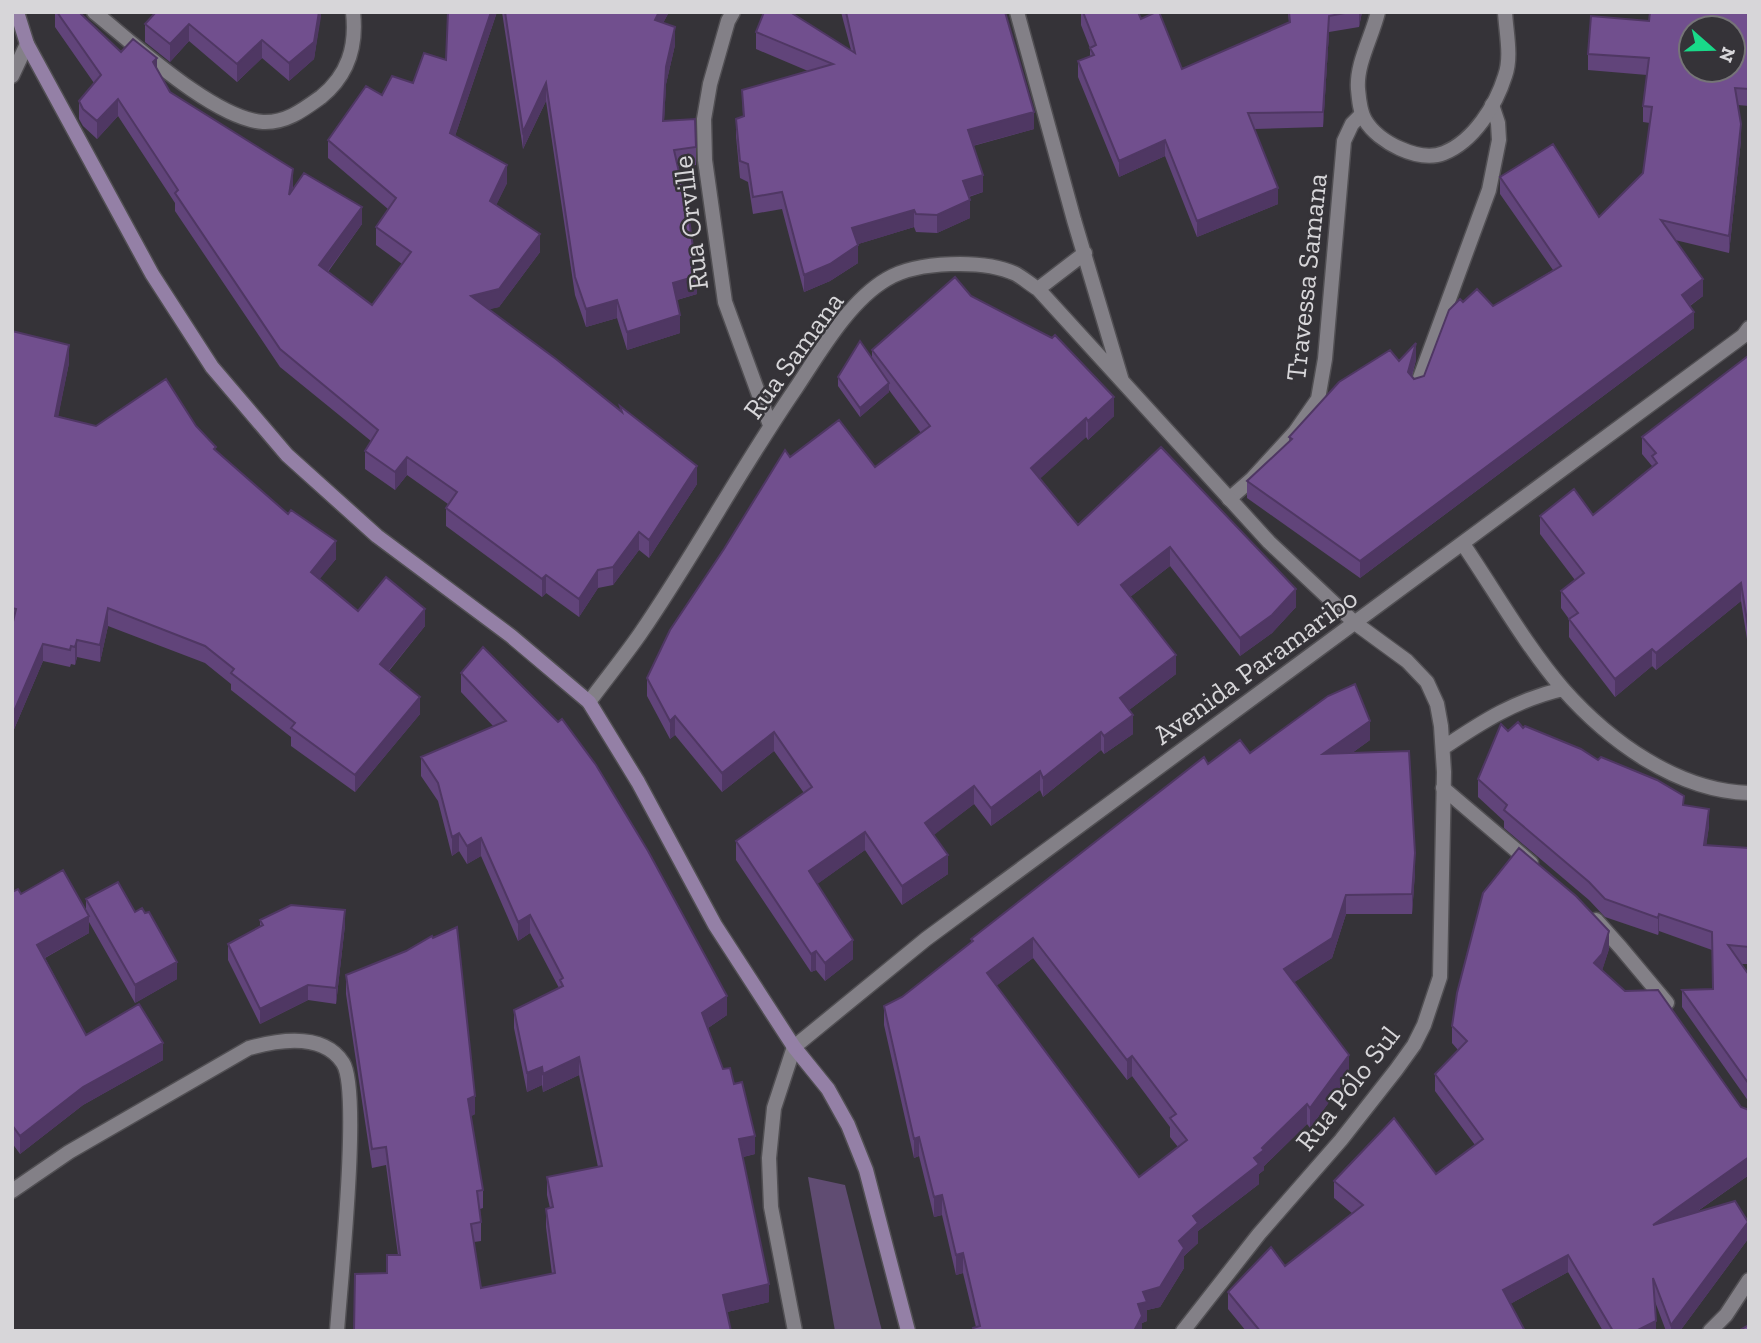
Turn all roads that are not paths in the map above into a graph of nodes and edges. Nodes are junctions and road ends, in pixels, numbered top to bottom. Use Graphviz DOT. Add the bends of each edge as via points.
graph roads {
  1 [pos="17,12"];
  2 [pos="94,12"];
  3 [pos="353,12"];
  4 [pos="733,12"];
  5 [pos="1017,12"];
  6 [pos="1378,12"];
  7 [pos="1505,12"];
  8 [pos="27,44"];
  9 [pos="12,76"];
  10 [pos="1492,105"];
  11 [pos="1362,114"];
  12 [pos="1085,253"];
  13 [pos="1038,289"];
  14 [pos="1749,328"];
  15 [pos="1124,386"];
  16 [pos="1417,386"];
  17 [pos="770,425"];
  18 [pos="1229,499"];
  19 [pos="1463,544"];
  20 [pos="1355,623"];
  21 [pos="1563,689"];
  22 [pos="589,702"];
  23 [pos="1443,748"];
  24 [pos="1443,788"];
  25 [pos="1749,793"];
  26 [pos="1543,873"];
  27 [pos="1583,906"];
  28 [pos="1674,1013"];
  29 [pos="794,1047"];
  30 [pos="12,1191"];
  31 [pos="1749,1280"];
  32 [pos="337,1331"];
  33 [pos="796,1331"];
  34 [pos="908,1331"];
  35 [pos="1183,1331"];
  36 [pos="1710,1331"];
  1 -- 8 [label="main road"];
  2 -- 3 [label="street" via="194,90 231,112 262,122 293,117 333,87 352,55"];
  4 -- 17 [label="street, Rua Orville" via="710,84 704,119 705,160 725,302"];
  5 -- 12 [label="street"];
  6 -- 11 [label="street" via="1358,85"];
  7 -- 10 [label="street" via="1508,66"];
  8 -- 9 [label="street"];
  8 -- 22 [label="main road" via="152,274 212,367 245,406 287,454 377,536 511,636"];
  10 -- 11 [label="street" via="1465,139 1437,155 1394,146 1372,130"];
  10 -- 16 [label="street" via="1499,140 1489,190"];
  11 -- 18 [label="street, Travessa Samana" via="1344,141 1318,399 1295,432"];
  12 -- 13 [label="street"];
  12 -- 15 [label="street"];
  13 -- 15 [label="street, Rua Samana"];
  13 -- 17 [label="street, Rua Samana" via="1013,273 948,263 887,278 831,336"];
  14 -- 19 [label="street, Avenida Paramaribo"];
  15 -- 18 [label="street, Rua Samana"];
  17 -- 22 [label="street, Rua Samana" via="640,634"];
  18 -- 20 [label="street, Rua Samana"];
  19 -- 20 [label="street, Avenida Paramaribo"];
  19 -- 21 [label="street"];
  20 -- 23 [label="street, Rua Pólo Sul" via="1407,661 1427,682 1437,705"];
  20 -- 29 [label="street, Avenida Paramaribo" via="926,939"];
  21 -- 23 [label="street" via="1508,707"];
  21 -- 25 [label="street" via="1596,722 1648,759 1686,780 1724,792"];
  22 -- 29 [label="main road" via="715,925"];
  23 -- 24 [label="street, Rua Pólo Sul"];
  24 -- 26 [label="street"];
  24 -- 35 [label="street, Rua Pólo Sul" via="1440,977 1424,1025 1396,1070 1341,1140"];
  27 -- 28 [label="street"];
  29 -- 33 [label="street" via="774,1108 769,1158 771,1207"];
  29 -- 34 [label="main road" via="828,1090 857,1147"];
  30 -- 32 [label="street" via="69,1152 249,1048 274,1041 317,1042 344,1064 350,1087"];
  31 -- 36 [label="street"];
}
